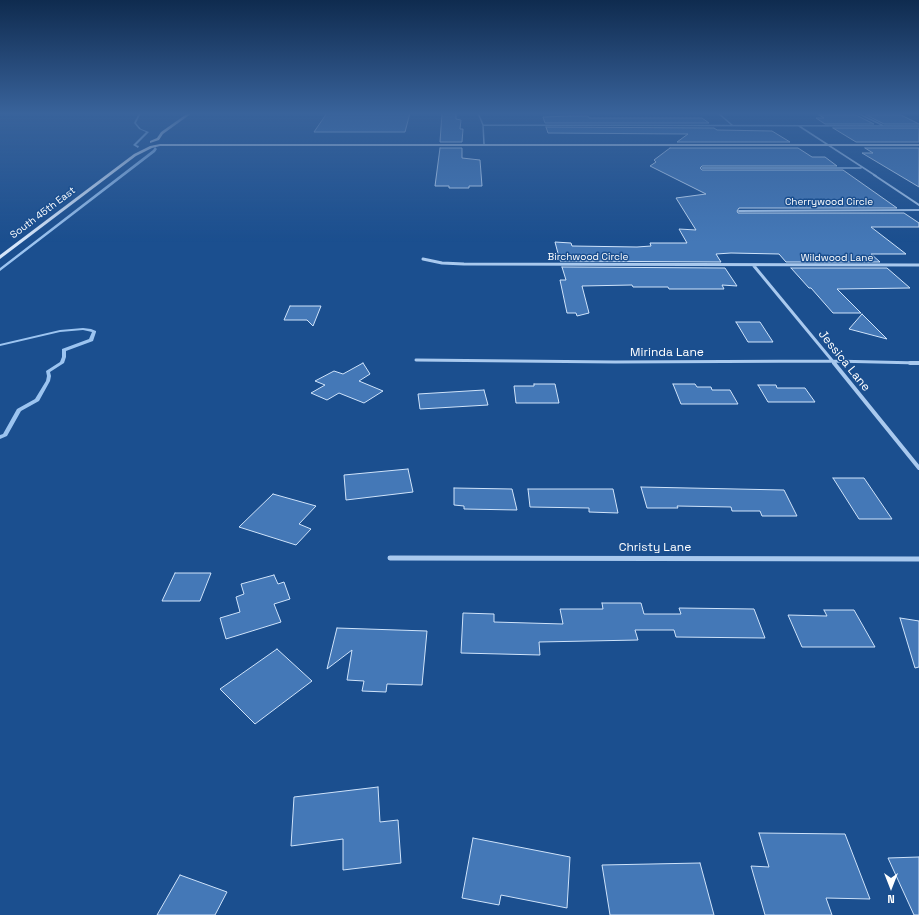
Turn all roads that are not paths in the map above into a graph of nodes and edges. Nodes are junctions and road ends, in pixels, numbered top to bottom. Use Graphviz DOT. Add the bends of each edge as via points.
graph roads {
  1 [pos="134,156"];
  2 [pos="842,156"];
  3 [pos="702,168"];
  4 [pos="860,168"];
  5 [pos="919,205"];
  6 [pos="739,210"];
  7 [pos="919,210"];
  8 [pos="0,256"];
  9 [pos="422,259"];
  10 [pos="919,265"];
  11 [pos="754,266"];
  12 [pos="416,360"];
  13 [pos="833,361"];
  14 [pos="919,362"];
  15 [pos="919,468"];
  16 [pos="390,558"];
  17 [pos="919,559"];
  1 -- 8 [label="main road, South 45th East"];
  2 -- 4 [label="street"];
  3 -- 4 [label="street"];
  4 -- 5 [label="street"];
  6 -- 7 [label="street, Cherrywood Circle"];
  9 -- 11 [label="street, Birchwood Circle" via="464,264"];
  10 -- 11 [label="street, Wildwood Lane"];
  11 -- 13 [label="street, Jessica Lane"];
  12 -- 13 [label="street, Mirinda Lane"];
  13 -- 14 [label="street, Mirinda Lane"];
  13 -- 15 [label="street, Jessica Lane"];
  16 -- 17 [label="street, Christy Lane"];
}
